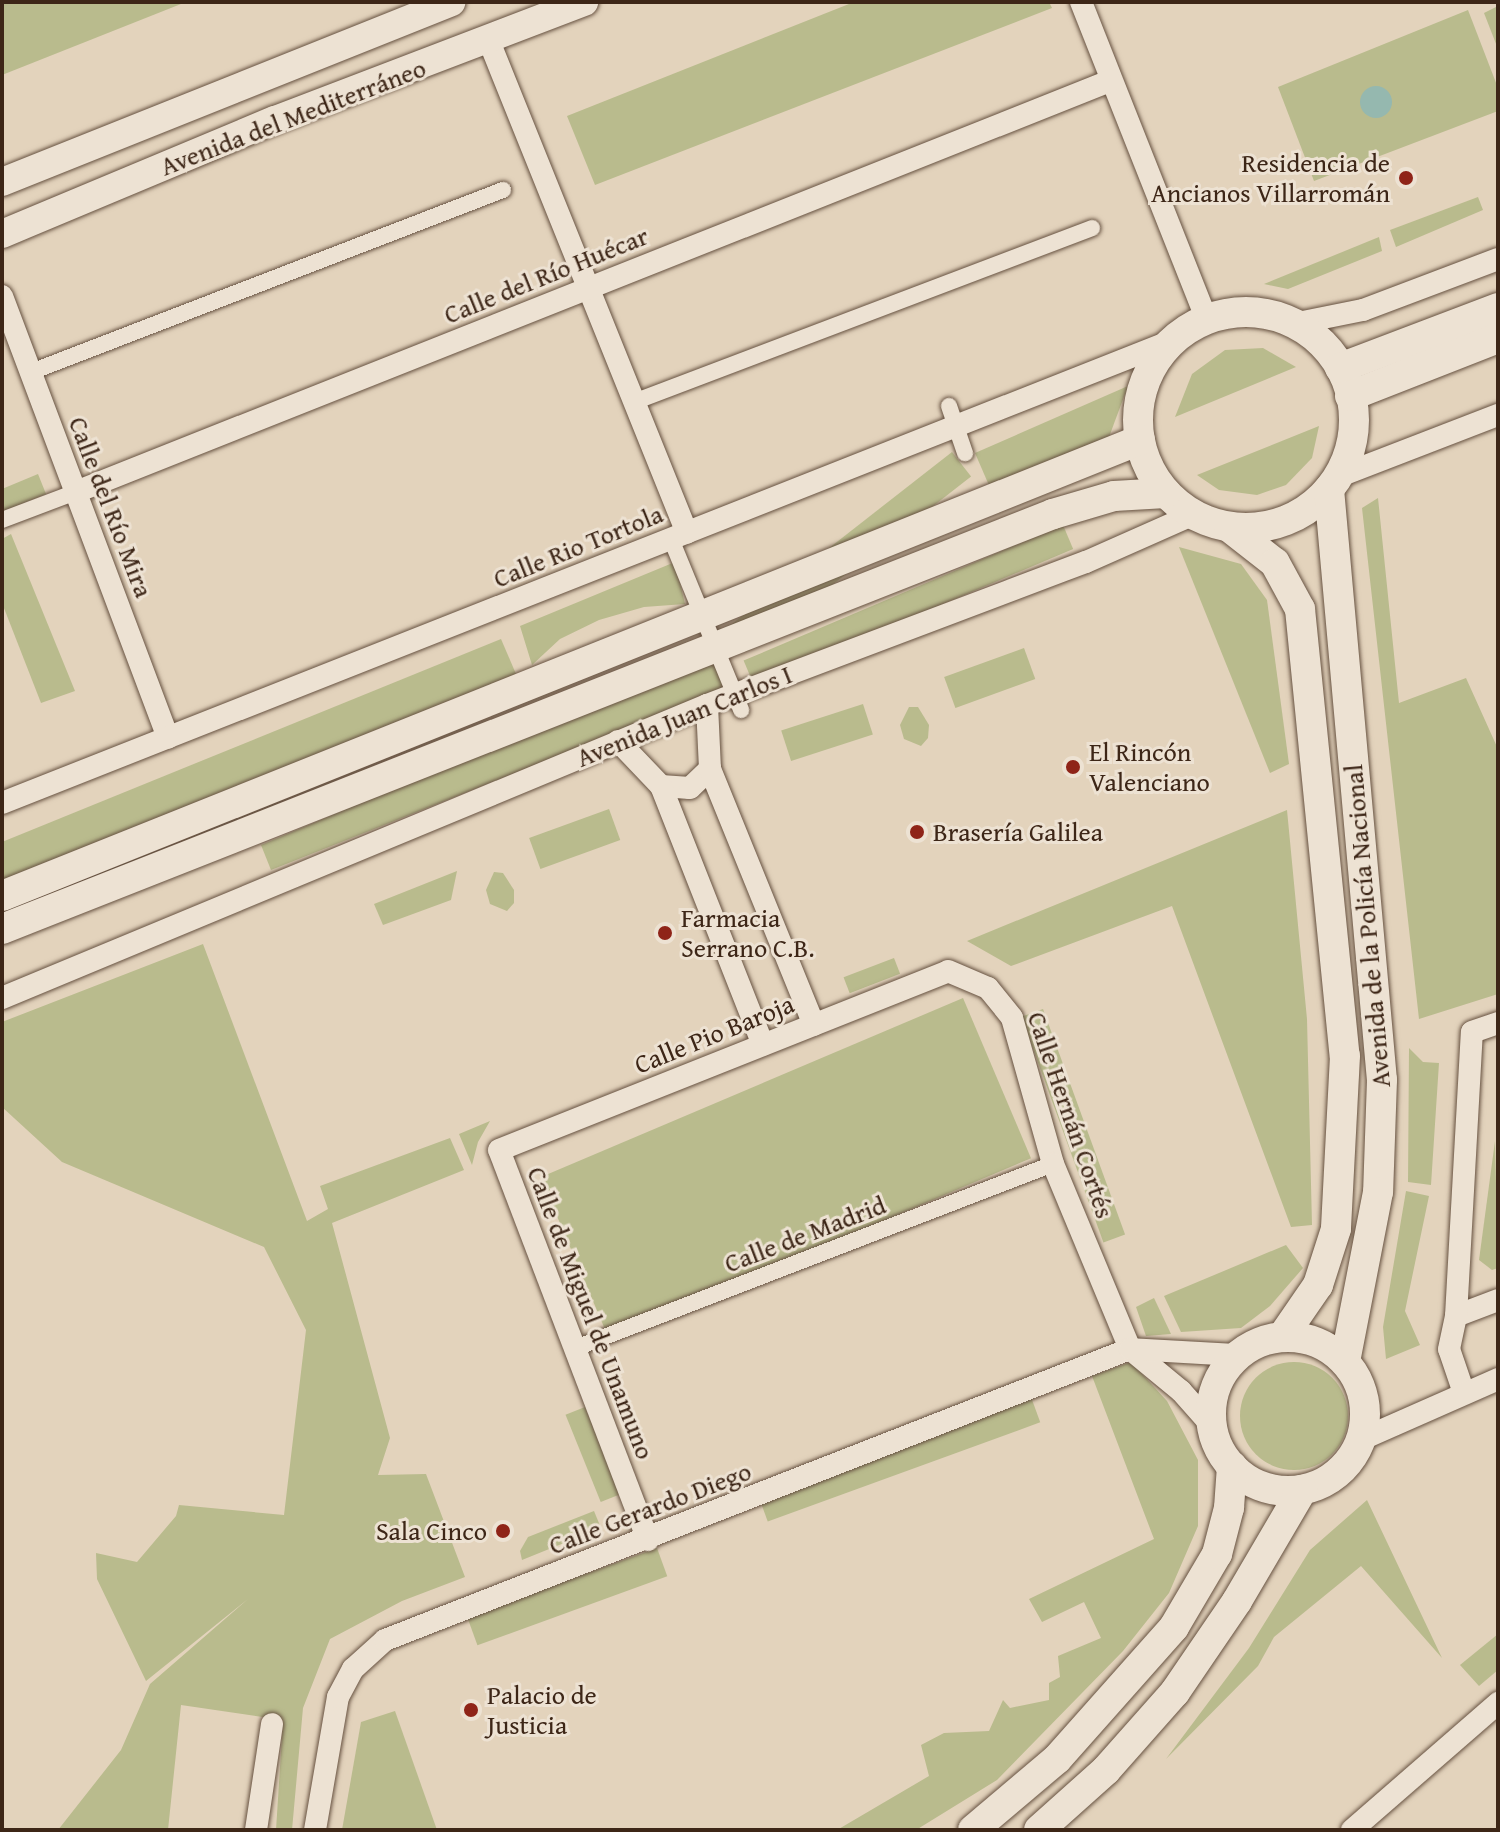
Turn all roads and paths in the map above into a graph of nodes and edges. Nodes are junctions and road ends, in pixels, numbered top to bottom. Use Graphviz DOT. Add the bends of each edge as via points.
graph roads {
  1 [pos="451,2"];
  2 [pos="584,2"];
  3 [pos="1081,2"];
  4 [pos="489,41"];
  5 [pos="1110,81"];
  6 [pos="2,182"];
  7 [pos="503,190"];
  8 [pos="1092,228"];
  9 [pos="2,234"];
  10 [pos="1498,259"];
  11 [pos="589,288"];
  12 [pos="2,296"];
  13 [pos="1498,308"];
  14 [pos="1207,320"];
  15 [pos="1293,324"];
  16 [pos="1498,338"];
  17 [pos="1174,340"];
  18 [pos="1340,368"];
  19 [pos="31,372"];
  20 [pos="1350,396"];
  21 [pos="634,402"];
  22 [pos="1498,415"];
  23 [pos="952,416"];
  24 [pos="1140,440"];
  25 [pos="965,453"];
  26 [pos="1333,483"];
  27 [pos="76,492"];
  28 [pos="1166,493"];
  29 [pos="1192,515"];
  30 [pos="2,520"];
  31 [pos="1229,527"];
  32 [pos="679,536"];
  33 [pos="703,615"];
  34 [pos="716,647"];
  35 [pos="738,702"];
  36 [pos="707,705"];
  37 [pos="168,738"];
  38 [pos="618,741"];
  39 [pos="710,769"];
  40 [pos="661,786"];
  41 [pos="2,803"];
  42 [pos="2,896"];
  43 [pos="2,929"];
  44 [pos="948,971"];
  45 [pos="2,998"];
  46 [pos="1498,1023"];
  47 [pos="814,1025"];
  48 [pos="763,1045"];
  49 [pos="499,1150"];
  50 [pos="1053,1164"];
  51 [pos="1498,1300"];
  52 [pos="1456,1316"];
  53 [pos="1283,1336"];
  54 [pos="573,1349"];
  55 [pos="1130,1349"];
  56 [pos="1238,1355"];
  57 [pos="1345,1361"];
  58 [pos="1498,1379"];
  59 [pos="1464,1393"];
  60 [pos="1213,1427"];
  61 [pos="1360,1440"];
  62 [pos="1232,1466"];
  63 [pos="1302,1490"];
  64 [pos="648,1540"];
  65 [pos="1498,1703"];
  66 [pos="272,1724"];
  67 [pos="256,1830"];
  68 [pos="315,1830"];
  69 [pos="973,1830"];
  70 [pos="1039,1830"];
  71 [pos="1352,1830"];
  1 -- 6 [label="street, Avenida del Mediterráneo"];
  2 -- 4 [label="street, Avenida del Mediterráneo"];
  3 -- 5 [label="street"];
  4 -- 9 [label="street, Avenida del Mediterráneo" via="275,120"];
  4 -- 11 [label="street"];
  5 -- 11 [label="street, Calle del Río Huécar"];
  5 -- 14 [label="street"];
  7 -- 19 [label="street"];
  8 -- 21 [label="street"];
  10 -- 15 [label="street" via="1363,310"];
  11 -- 21 [label="street"];
  11 -- 27 [label="street, Calle del Río Huécar"];
  12 -- 19 [label="street, Calle del Río Mira"];
  13 -- 18 [label="main road"];
  14 -- 15 [label="main road" via="1257,313"];
  14 -- 17 [label="main road"];
  15 -- 18 [label="main road" via="1320,342"];
  16 -- 20 [label="main road"];
  17 -- 23 [label="street, Calle Rio Tortola"];
  17 -- 24 [label="main road" via="1144,385"];
  18 -- 20 [label="main road"];
  19 -- 27 [label="street, Calle del Río Mira"];
  20 -- 26 [label="main road" via="1353,432"];
  21 -- 32 [label="street"];
  22 -- 26 [label="street"];
  23 -- 25 [label="street"];
  23 -- 32 [label="street, Calle Rio Tortola"];
  24 -- 28 [label="main road"];
  24 -- 33 [label="main road"];
  26 -- 31 [label="main road" via="1290,519 1254,528"];
  26 -- 57 [label="main road, Avenida de la Policía Nacional" via="1383,1119 1372,1234"];
  27 -- 30 [label="street, Calle del Río Huécar"];
  27 -- 37 [label="street, Calle del Río Mira"];
  28 -- 29 [label="main road"];
  28 -- 34 [label="main road, Avenida Juan Carlos I" via="1114,496 1053,514"];
  29 -- 31 [label="main road"];
  29 -- 35 [label="street, Avenida Juan Carlos I"];
  31 -- 53 [label="main road, Avenida de la Policía Nacional" via="1275,563 1300,609 1345,1056 1336,1229 1318,1285"];
  32 -- 33 [label="street"];
  32 -- 37 [label="street, Calle Rio Tortola"];
  33 -- 34 [label="street"];
  33 -- 42 [label="main road"];
  34 -- 35 [label="street"];
  34 -- 43 [label="main road, Avenida Juan Carlos I"];
  35 -- 36 [label="street, Avenida Juan Carlos I"];
  36 -- 38 [label="street, Avenida Juan Carlos I"];
  36 -- 39 [label="street"];
  37 -- 41 [label="street, Calle Rio Tortola"];
  38 -- 40 [label="street"];
  38 -- 45 [label="street, Avenida Juan Carlos I"];
  39 -- 40 [label="street" via="690,788"];
  39 -- 47 [label="street"];
  40 -- 48 [label="street"];
  44 -- 47 [label="street, Calle Pio Baroja"];
  44 -- 50 [label="street, Calle Hernán Cortés" via="988,988 1012,1018"];
  46 -- 52 [label="street" via="1472,1032"];
  47 -- 48 [label="street, Calle Pio Baroja"];
  48 -- 49 [label="street, Calle Pio Baroja"];
  49 -- 54 [label="street, Calle de Miguel de Unamuno"];
  50 -- 54 [label="street, Calle de Madrid"];
  50 -- 55 [label="street, Calle Hernán Cortés"];
  51 -- 52 [label="street"];
  52 -- 59 [label="street" via="1449,1349"];
  53 -- 56 [label="main road"];
  53 -- 57 [label="main road" via="1312,1340"];
  54 -- 64 [label="street, Calle de Miguel de Unamuno"];
  55 -- 56 [label="street"];
  55 -- 60 [label="street, Calle Hernán Cortés" via="1181,1391"];
  55 -- 64 [label="street, Calle Gerardo Diego"];
  56 -- 60 [label="main road" via="1216,1388"];
  57 -- 61 [label="main road" via="1364,1399"];
  58 -- 59 [label="street"];
  59 -- 61 [label="street"];
  60 -- 62 [label="main road"];
  61 -- 63 [label="main road" via="1338,1473"];
  62 -- 63 [label="main road" via="1269,1488"];
  62 -- 69 [label="main road" via="1229,1508 1217,1554 1174,1627 1057,1759"];
  63 -- 70 [label="main road" via="1237,1601 1175,1692 1106,1770"];
  64 -- 68 [label="street, Calle Gerardo Diego" via="411,1628 374,1647 353,1669 338,1697"];
  65 -- 71 [label="street"];
  66 -- 67 [label="street"];
}
